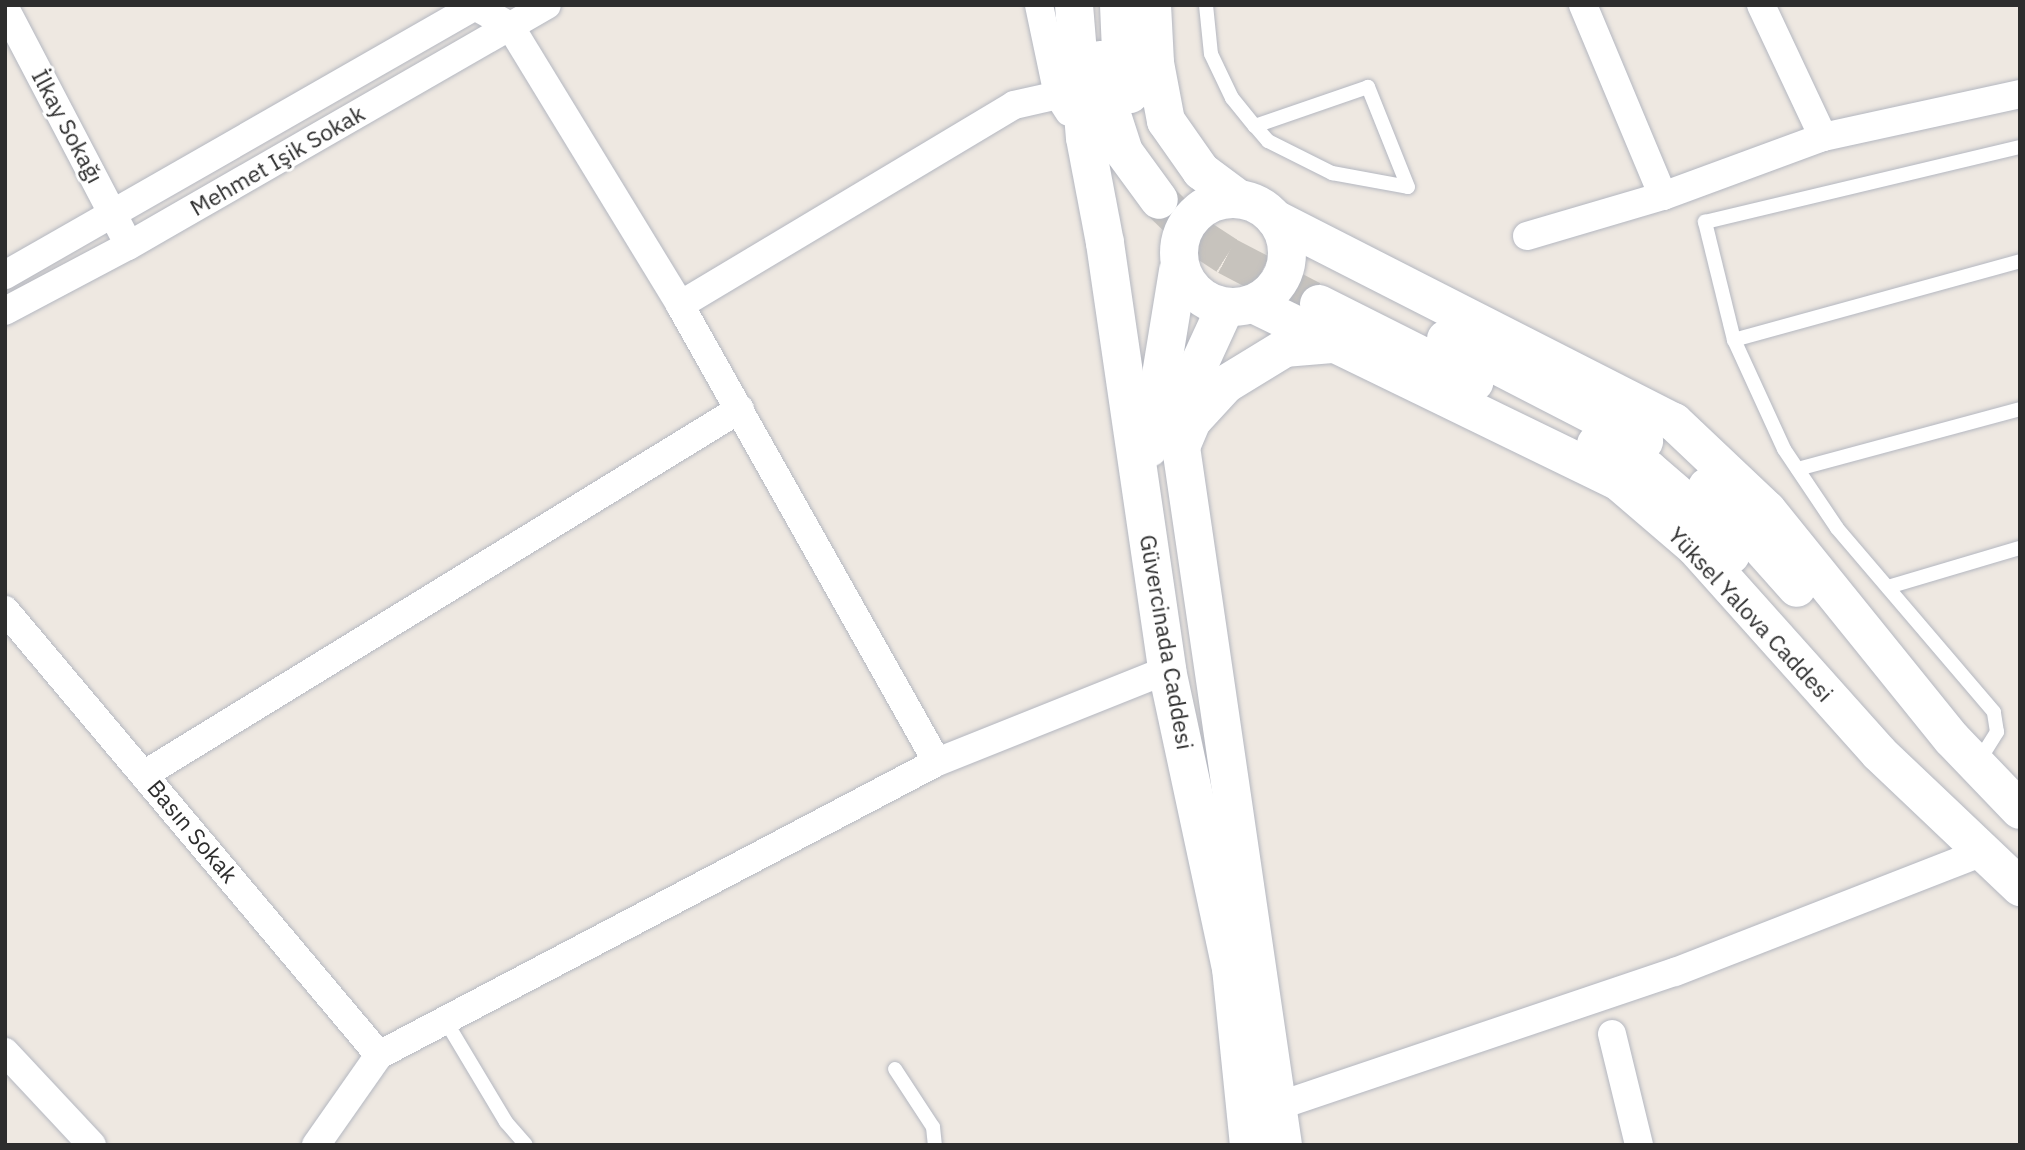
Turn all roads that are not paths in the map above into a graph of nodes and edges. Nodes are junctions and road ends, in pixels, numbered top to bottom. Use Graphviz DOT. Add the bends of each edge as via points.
graph roads {
  1 [pos="547,5"];
  2 [pos="1039,5"];
  3 [pos="1074,5"];
  4 [pos="1099,5"];
  5 [pos="1119,5"];
  6 [pos="1152,5"];
  7 [pos="1206,5"];
  8 [pos="1583,5"];
  9 [pos="1761,5"];
  10 [pos="475,6"];
  11 [pos="5,8"];
  12 [pos="510,26"];
  13 [pos="2020,94"];
  14 [pos="1058,95"];
  15 [pos="1255,126"];
  16 [pos="1823,136"];
  17 [pos="1085,138"];
  18 [pos="2019,150"];
  19 [pos="1663,196"];
  20 [pos="1236,197"];
  21 [pos="115,215"];
  22 [pos="1275,219"];
  23 [pos="1527,236"];
  24 [pos="128,246"];
  25 [pos="1179,257"];
  26 [pos="2020,261"];
  27 [pos="5,275"];
  28 [pos="680,305"];
  29 [pos="1239,306"];
  30 [pos="5,311"];
  31 [pos="1734,340"];
  32 [pos="1335,344"];
  33 [pos="740,409"];
  34 [pos="2020,409"];
  35 [pos="1181,447"];
  36 [pos="1798,469"];
  37 [pos="1145,513"];
  38 [pos="2020,548"];
  39 [pos="1888,587"];
  40 [pos="5,610"];
  41 [pos="1167,670"];
  42 [pos="1964,752"];
  43 [pos="937,762"];
  44 [pos="145,774"];
  45 [pos="1936,807"];
  46 [pos="2020,810"];
  47 [pos="1980,853"];
  48 [pos="2020,887"];
  49 [pos="445,1020"];
  50 [pos="1612,1034"];
  51 [pos="5,1052"];
  52 [pos="379,1055"];
  53 [pos="895,1069"];
  54 [pos="1278,1106"];
  55 [pos="92,1145"];
  56 [pos="316,1145"];
  57 [pos="526,1145"];
  58 [pos="935,1145"];
  59 [pos="1249,1145"];
  60 [pos="1283,1145"];
  61 [pos="1639,1145"];
  1 -- 12 [label="street, Mehmet Işik Sokak"];
  2 -- 14 [label="street"];
  3 -- 17 [label="main road, Güvercinada Caddesi"];
  4 -- 5 [label="main road" via="1102,88 1124,152 1167,193 1134,114 1121,51"];
  6 -- 20 [label="main road" via="1155,62 1166,121 1201,171"];
  7 -- 15 [label="lane" via="1211,54 1232,98"];
  8 -- 19 [label="street"];
  9 -- 16 [label="street"];
  10 -- 12 [label="street"];
  10 -- 21 [label="street, Mehmet Işik Sokak"];
  11 -- 21 [label="street, İlkay Sokağı"];
  12 -- 24 [label="street, Mehmet Işik Sokak"];
  12 -- 28 [label="street"];
  13 -- 16 [label="street"];
  14 -- 17 [label="street"];
  14 -- 28 [label="street" via="1014,105"];
  15 -- 15 [label="lane" via="1268,141 1332,173 1408,187 1368,87"];
  16 -- 19 [label="street"];
  17 -- 25 [label="main road" via="1133,208"];
  17 -- 37 [label="main road, Güvercinada Caddesi"];
  18 -- 31 [label="lane" via="1704,222"];
  19 -- 23 [label="street"];
  20 -- 22 [label="main road"];
  20 -- 25 [label="main road" via="1211,201 1193,216"];
  21 -- 24 [label="street, İlkay Sokağı"];
  21 -- 27 [label="street, Mehmet Işik Sokak"];
  22 -- 29 [label="main road" via="1285,234 1286,269 1271,293"];
  22 -- 42 [label="main road" via="1674,422 1767,510"];
  24 -- 30 [label="street, Mehmet Işik Sokak"];
  25 -- 29 [label="main road" via="1209,302"];
  25 -- 37 [label="main road" via="1151,425"];
  26 -- 31 [label="lane"];
  28 -- 33 [label="street"];
  29 -- 32 [label="main road, Yüksel Yalova Caddesi"];
  29 -- 35 [label="main road, Güvercinada Caddesi" via="1185,397"];
  31 -- 36 [label="lane"];
  32 -- 35 [label="main road" via="1285,348 1226,384 1192,421"];
  32 -- 45 [label="main road, Yüksel Yalova Caddesi" via="1618,481 1695,547 1879,753"];
  33 -- 43 [label="street"];
  33 -- 44 [label="street"];
  34 -- 36 [label="lane"];
  35 -- 54 [label="main road, Güvercinada Caddesi"];
  36 -- 39 [label="lane" via="1837,528"];
  37 -- 41 [label="main road, Güvercinada Caddesi"];
  38 -- 39 [label="lane"];
  39 -- 42 [label="lane" via="1994,712 1997,732"];
  40 -- 44 [label="street, Basın Sokak"];
  41 -- 43 [label="street"];
  41 -- 59 [label="main road, Güvercinada Caddesi" via="1231,968"];
  42 -- 45 [label="main road" via="1904,712 1719,497 1670,456 1325,293 1648,470 1691,506"];
  42 -- 46 [label="main road"];
  43 -- 49 [label="street"];
  44 -- 52 [label="street, Basın Sokak"];
  45 -- 47 [label="main road, Yüksel Yalova Caddesi"];
  47 -- 48 [label="main road, Yüksel Yalova Caddesi"];
  47 -- 54 [label="street" via="1675,972"];
  49 -- 52 [label="street"];
  49 -- 57 [label="lane" via="506,1122"];
  50 -- 61 [label="street"];
  51 -- 55 [label="street"];
  52 -- 56 [label="street"];
  53 -- 58 [label="lane" via="933,1127"];
  54 -- 60 [label="main road, Güvercinada Caddesi"];
}
